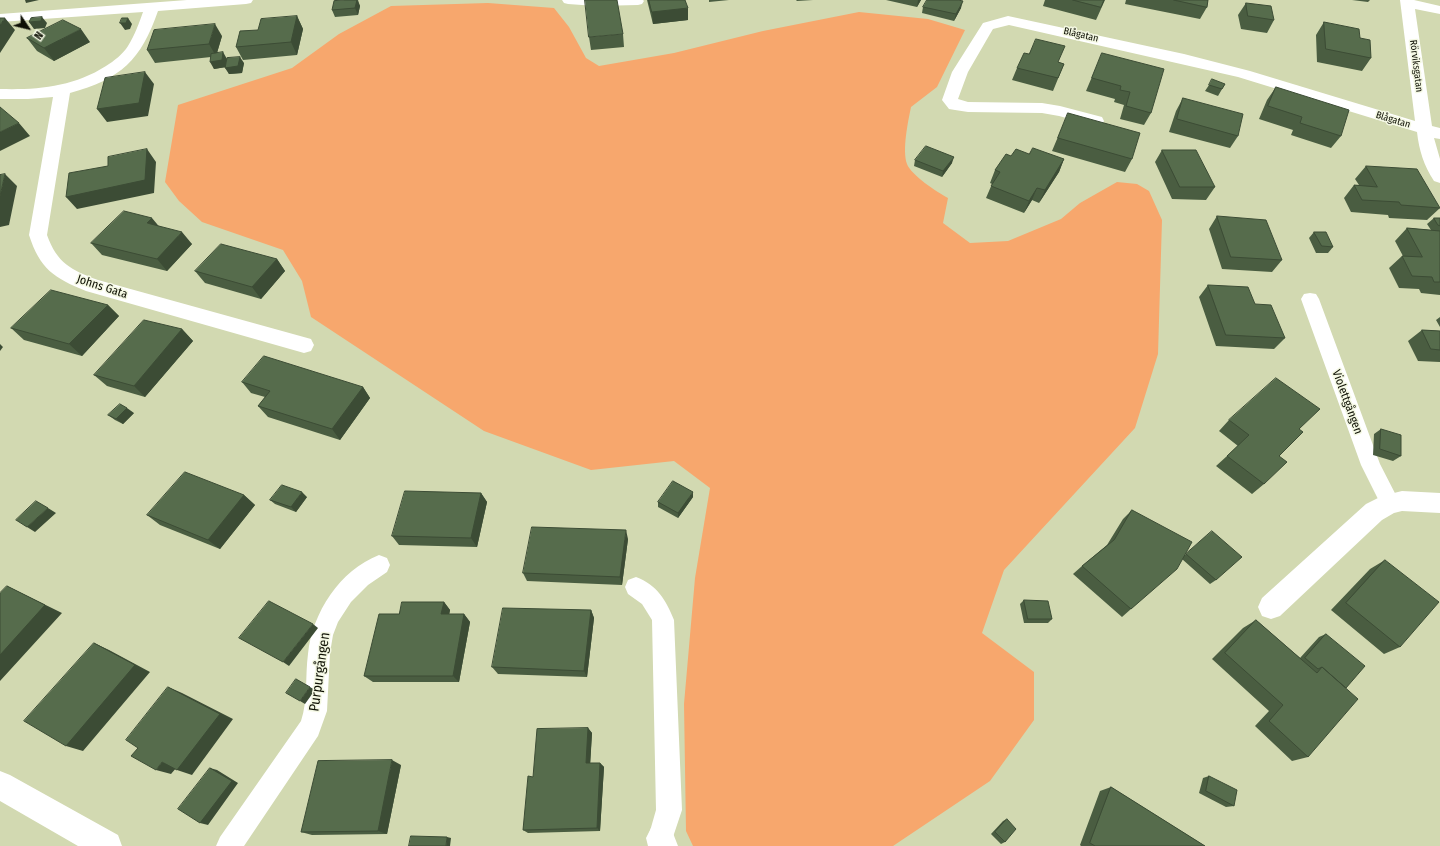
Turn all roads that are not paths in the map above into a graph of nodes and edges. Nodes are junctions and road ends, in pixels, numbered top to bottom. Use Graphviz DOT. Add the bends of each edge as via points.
graph roads {
  1 [pos="246,0"];
  2 [pos="568,0"];
  3 [pos="638,1"];
  4 [pos="1407,1"];
  5 [pos="109,5"];
  6 [pos="152,7"];
  7 [pos="1440,10"];
  8 [pos="0,18"];
  9 [pos="62,92"];
  10 [pos="0,94"];
  11 [pos="1110,125"];
  12 [pos="1424,130"];
  13 [pos="1440,134"];
  14 [pos="1440,177"];
  15 [pos="1310,299"];
  16 [pos="304,345"];
  17 [pos="1390,503"];
  18 [pos="1440,503"];
  19 [pos="379,565"];
  20 [pos="636,587"];
  21 [pos="1271,607"];
  22 [pos="0,786"];
  23 [pos="662,842"];
  24 [pos="107,846"];
  25 [pos="229,846"];
  1 -- 6 [label="street"];
  2 -- 3 [label="lane"];
  4 -- 7 [label="street, Rörviksgatan"];
  4 -- 12 [label="street, Rörviksgatan"];
  5 -- 6 [label="street"];
  5 -- 8 [label="street"];
  6 -- 9 [label="street" via="139,40 128,56 95,79"];
  9 -- 10 [label="street"];
  9 -- 16 [label="street, Johns Gata" via="38,235 42,250 51,263 66,276 93,286"];
  11 -- 12 [label="street, Blågatan" via="1042,108 955,105 950,100 951,94 961,71 988,26 1008,20 1236,72"];
  12 -- 13 [label="street, Blågatan"];
  12 -- 14 [label="street, Rörviksgatan" via="1435,169"];
  15 -- 17 [label="lane, Violettgången" via="1371,465"];
  17 -- 18 [label="street" via="1402,500"];
  17 -- 21 [label="street" via="1374,512"];
  19 -- 25 [label="lane, Purpurgången" via="364,574 332,612 322,634 316,709 310,728"];
  20 -- 23 [label="lane" via="657,604 663,620 669,810"];
  22 -- 24 [label="street"];
}
